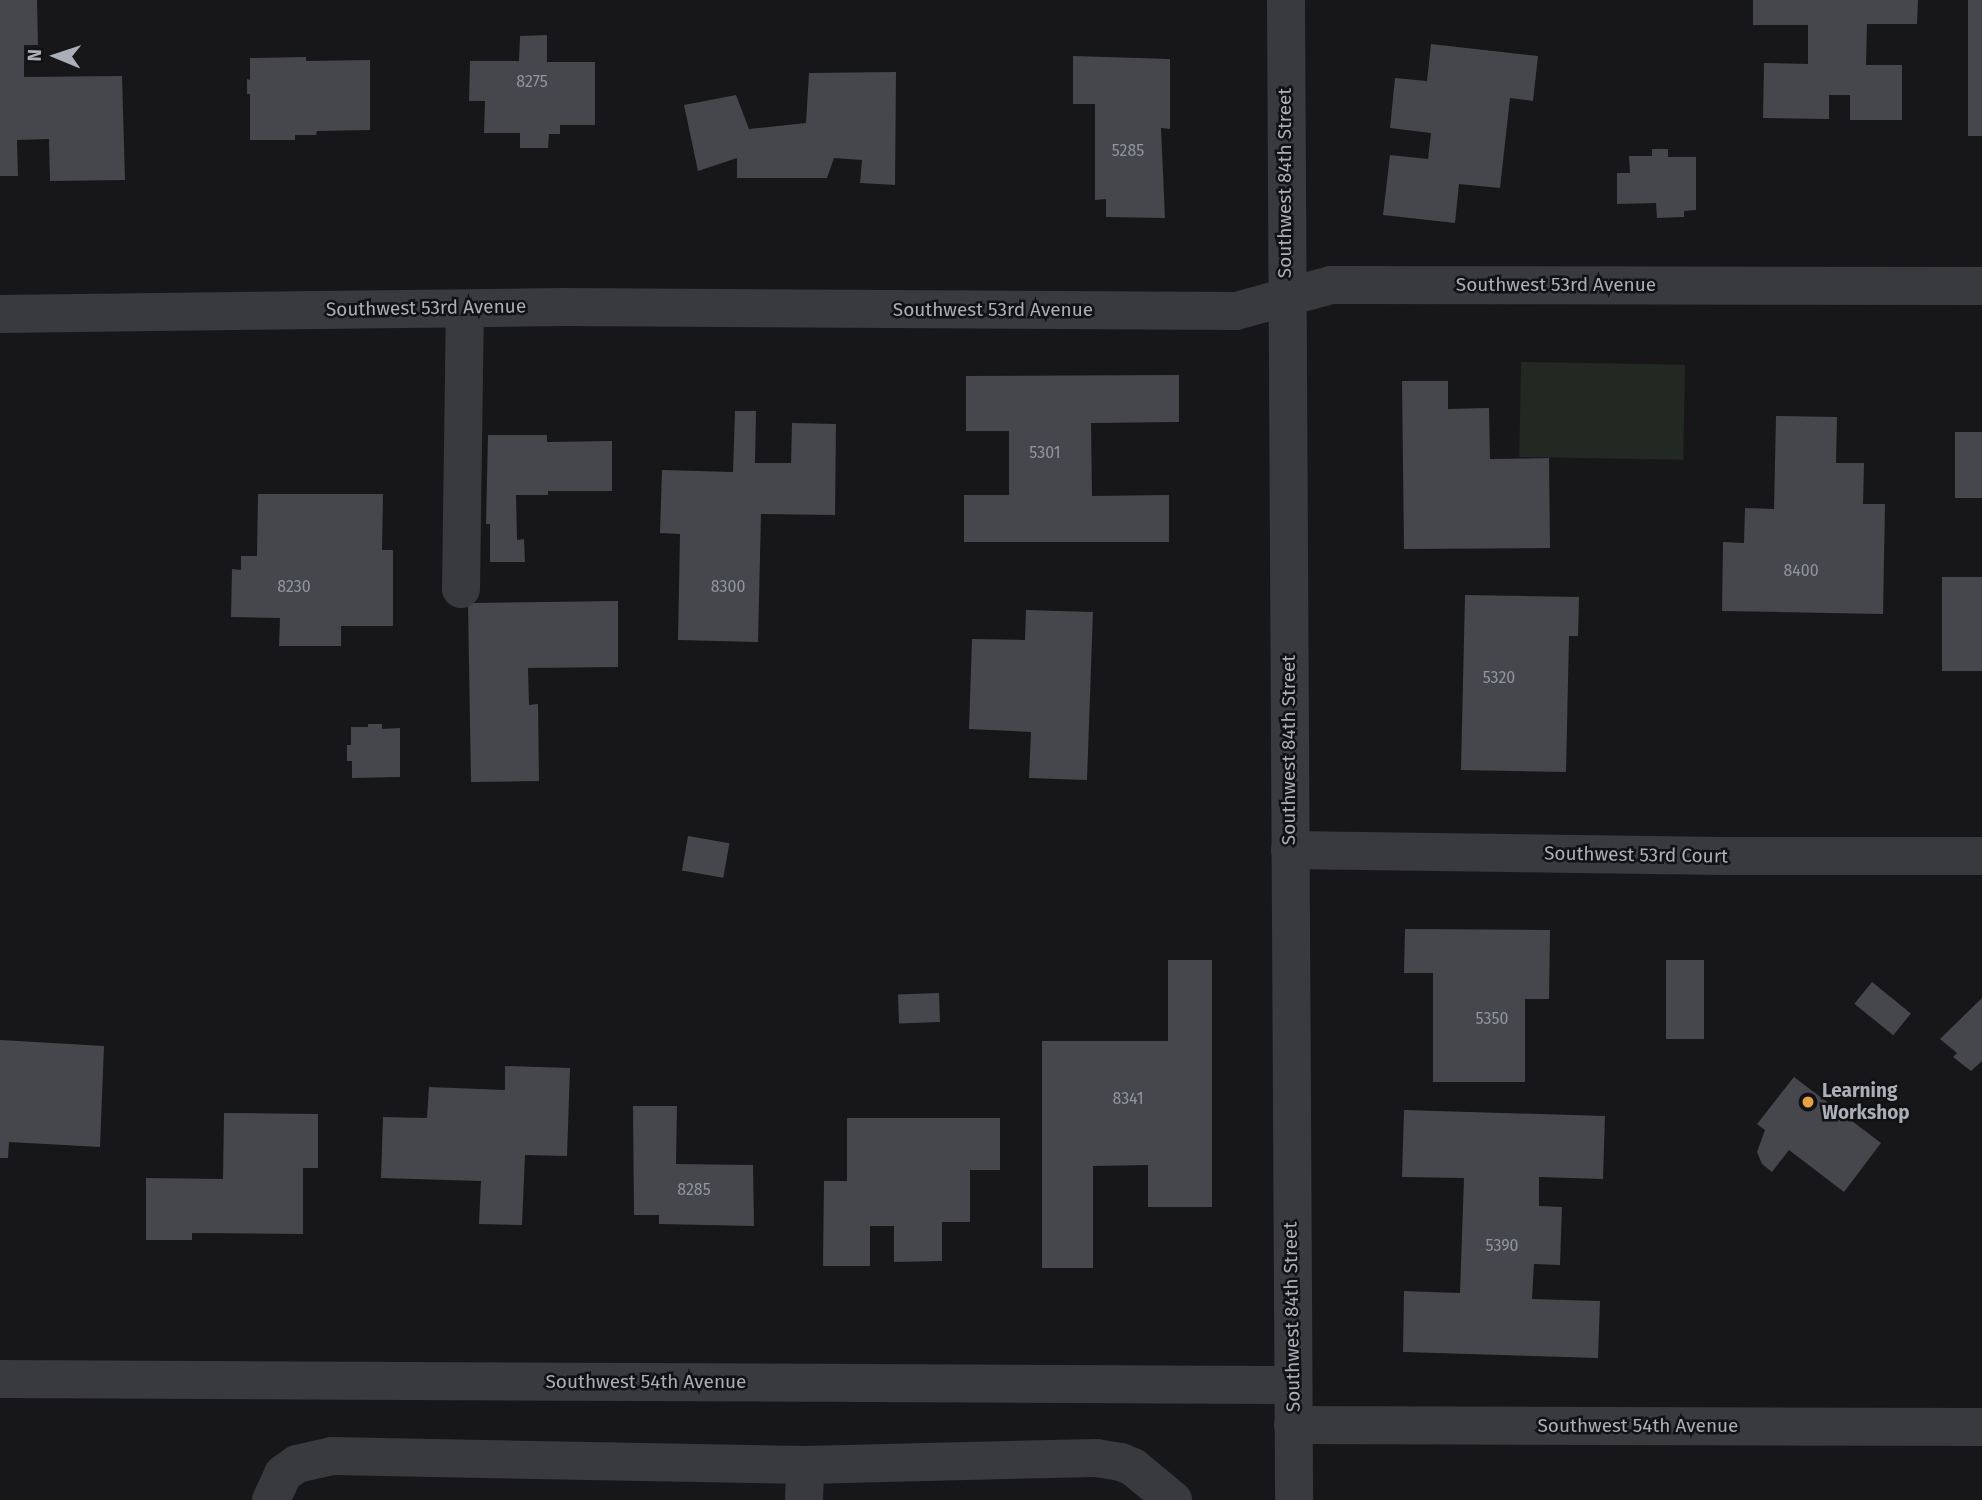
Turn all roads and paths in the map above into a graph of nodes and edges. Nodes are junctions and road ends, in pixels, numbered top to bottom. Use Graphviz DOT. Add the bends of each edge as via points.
graph roads {
  1 [pos="1286,0"];
  2 [pos="1982,286"];
  3 [pos="1285,297"];
  4 [pos="465,309"];
  5 [pos="0,314"];
  6 [pos="461,589"];
  7 [pos="1290,850"];
  8 [pos="1982,856"];
  9 [pos="0,1379"];
  10 [pos="1292,1385"];
  11 [pos="1293,1425"];
  12 [pos="1982,1427"];
  13 [pos="804,1482"];
  14 [pos="271,1500"];
  15 [pos="1173,1500"];
  16 [pos="1294,1500"];
  1 -- 3 [label="street, Southwest 84th Street"];
  2 -- 3 [label="street, Southwest 53rd Avenue" via="1331,285"];
  3 -- 4 [label="street, Southwest 53rd Avenue" via="1236,311"];
  3 -- 7 [label="street, Southwest 84th Street"];
  4 -- 5 [label="street, Southwest 53rd Avenue"];
  4 -- 6 [label="street"];
  7 -- 8 [label="street, Southwest 53rd Court"];
  7 -- 10 [label="street, Southwest 84th Street"];
  9 -- 10 [label="street, Southwest 54th Avenue"];
  10 -- 11 [label="street, Southwest 84th Street"];
  11 -- 12 [label="street, Southwest 54th Avenue"];
  11 -- 16 [label="street, Southwest 84th Street"];
  13 -- 14 [label="street" via="332,1456 298,1464 283,1474"];
  13 -- 15 [label="street" via="1109,1459 1133,1467"];
}
